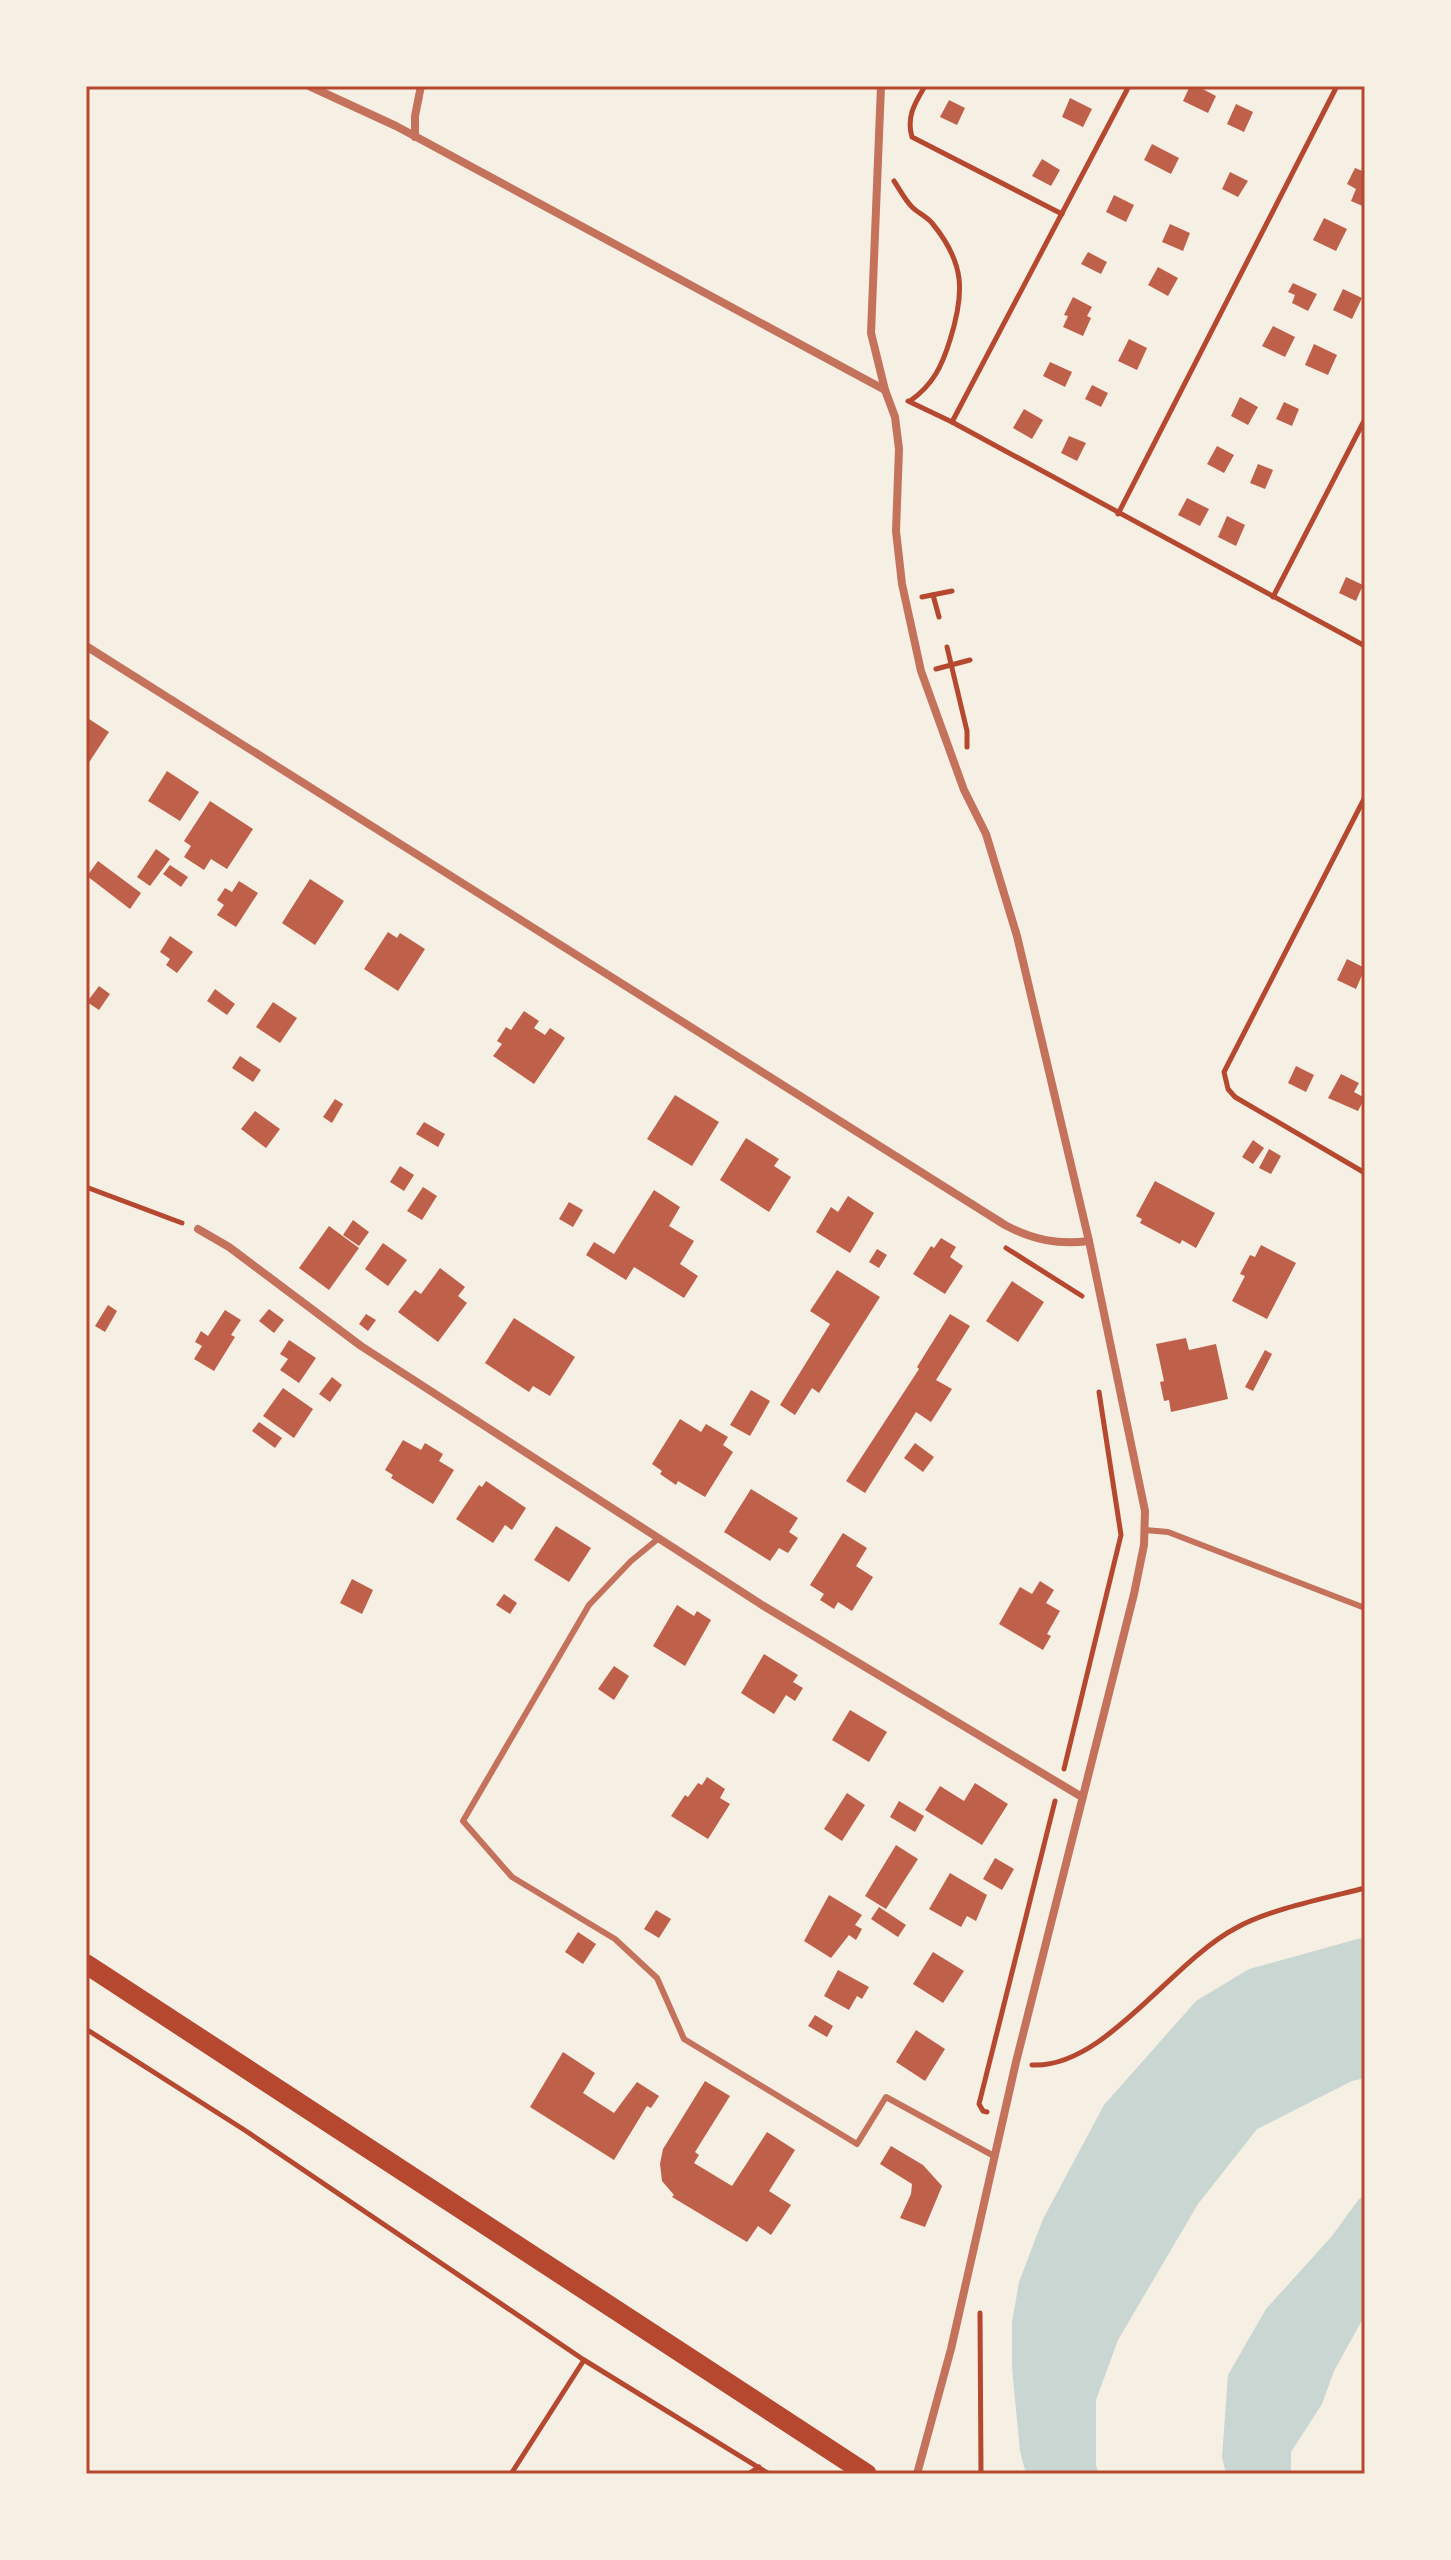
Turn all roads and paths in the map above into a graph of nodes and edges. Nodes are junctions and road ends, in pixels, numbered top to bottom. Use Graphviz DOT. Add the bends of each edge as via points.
graph roads {
  1 [pos="309,86"];
  2 [pos="421,86"];
  3 [pos="881,86"];
  4 [pos="925,86"];
  5 [pos="1129,86"];
  6 [pos="1337,86"];
  7 [pos="415,137"];
  8 [pos="878,153"];
  9 [pos="1062,214"];
  10 [pos="885,390"];
  11 [pos="909,401"];
  12 [pos="1365,419"];
  13 [pos="952,422"];
  14 [pos="1118,514"];
  15 [pos="952,591"];
  16 [pos="933,595"];
  17 [pos="1273,597"];
  18 [pos="905,601"];
  19 [pos="939,617"];
  20 [pos="86,646"];
  21 [pos="1365,646"];
  22 [pos="947,647"];
  23 [pos="970,660"];
  24 [pos="951,665"];
  25 [pos="922,673"];
  26 [pos="967,731"];
  27 [pos="1365,797"];
  28 [pos="1365,1173"];
  29 [pos="86,1187"];
  30 [pos="198,1229"];
  31 [pos="1089,1241"];
  32 [pos="1098,1381"];
  33 [pos="1145,1530"];
  34 [pos="659,1538"];
  35 [pos="1365,1608"];
  36 [pos="1064,1769"];
  37 [pos="1082,1797"];
  38 [pos="1055,1801"];
  39 [pos="1365,1888"];
  40 [pos="86,1964"];
  41 [pos="86,2029"];
  42 [pos="1016,2062"];
  43 [pos="992,2114"];
  44 [pos="994,2156"];
  45 [pos="983,2302"];
  46 [pos="584,2360"];
  47 [pos="759,2467"];
  48 [pos="511,2474"];
  49 [pos="748,2474"];
  50 [pos="769,2474"];
  51 [pos="867,2474"];
  52 [pos="917,2474"];
  53 [pos="981,2474"];
  1 -- 7 [label="street"];
  2 -- 7 [label="street"];
  3 -- 8 [label="street"];
  4 -- 9 [label="path" via="911,112 912,137"];
  5 -- 9 [label="path"];
  6 -- 14 [label="path"];
  7 -- 10 [label="street"];
  8 -- 10 [label="street" via="871,333"];
  8 -- 11 [label="path" via="910,206 930,220 948,247 962,295 935,378"];
  9 -- 13 [label="path"];
  10 -- 11 [label="path"];
  10 -- 18 [label="street" via="899,449 896,531"];
  11 -- 13 [label="path"];
  12 -- 17 [label="path"];
  13 -- 14 [label="path"];
  14 -- 17 [label="path"];
  15 -- 16 [label="path"];
  16 -- 18 [label="path"];
  16 -- 19 [label="path"];
  17 -- 21 [label="path"];
  18 -- 25 [label="street"];
  20 -- 31 [label="street" via="1005,1225 1038,1240"];
  22 -- 24 [label="path"];
  23 -- 24 [label="path"];
  24 -- 25 [label="path"];
  24 -- 26 [label="path"];
  25 -- 31 [label="street" via="1001,879"];
  27 -- 28 [label="path" via="1224,1072 1235,1097"];
  29 -- 30 [label="path"];
  30 -- 34 [label="street" via="361,1346"];
  31 -- 33 [label="street" via="1142,1488"];
  32 -- 36 [label="path" via="1121,1535"];
  33 -- 35 [label="lane" via="1168,1532"];
  33 -- 37 [label="street"];
  34 -- 37 [label="street"];
  34 -- 44 [label="lane" via="589,1605 463,1821 512,1877 615,1939 657,1978 684,2039 857,2144 886,2097"];
  37 -- 42 [label="street"];
  38 -- 43 [label="path" via="979,2104"];
  39 -- 42 [label="path" via="1237,1927 1197,1953 1080,2055 1050,2065"];
  40 -- 51 [label="main road"];
  41 -- 46 [label="path"];
  42 -- 44 [label="street"];
  44 -- 52 [label="street"];
  45 -- 53 [label="path"];
  46 -- 47 [label="path"];
  46 -- 48 [label="path"];
  47 -- 49 [label="path"];
  47 -- 50 [label="path"];
}
